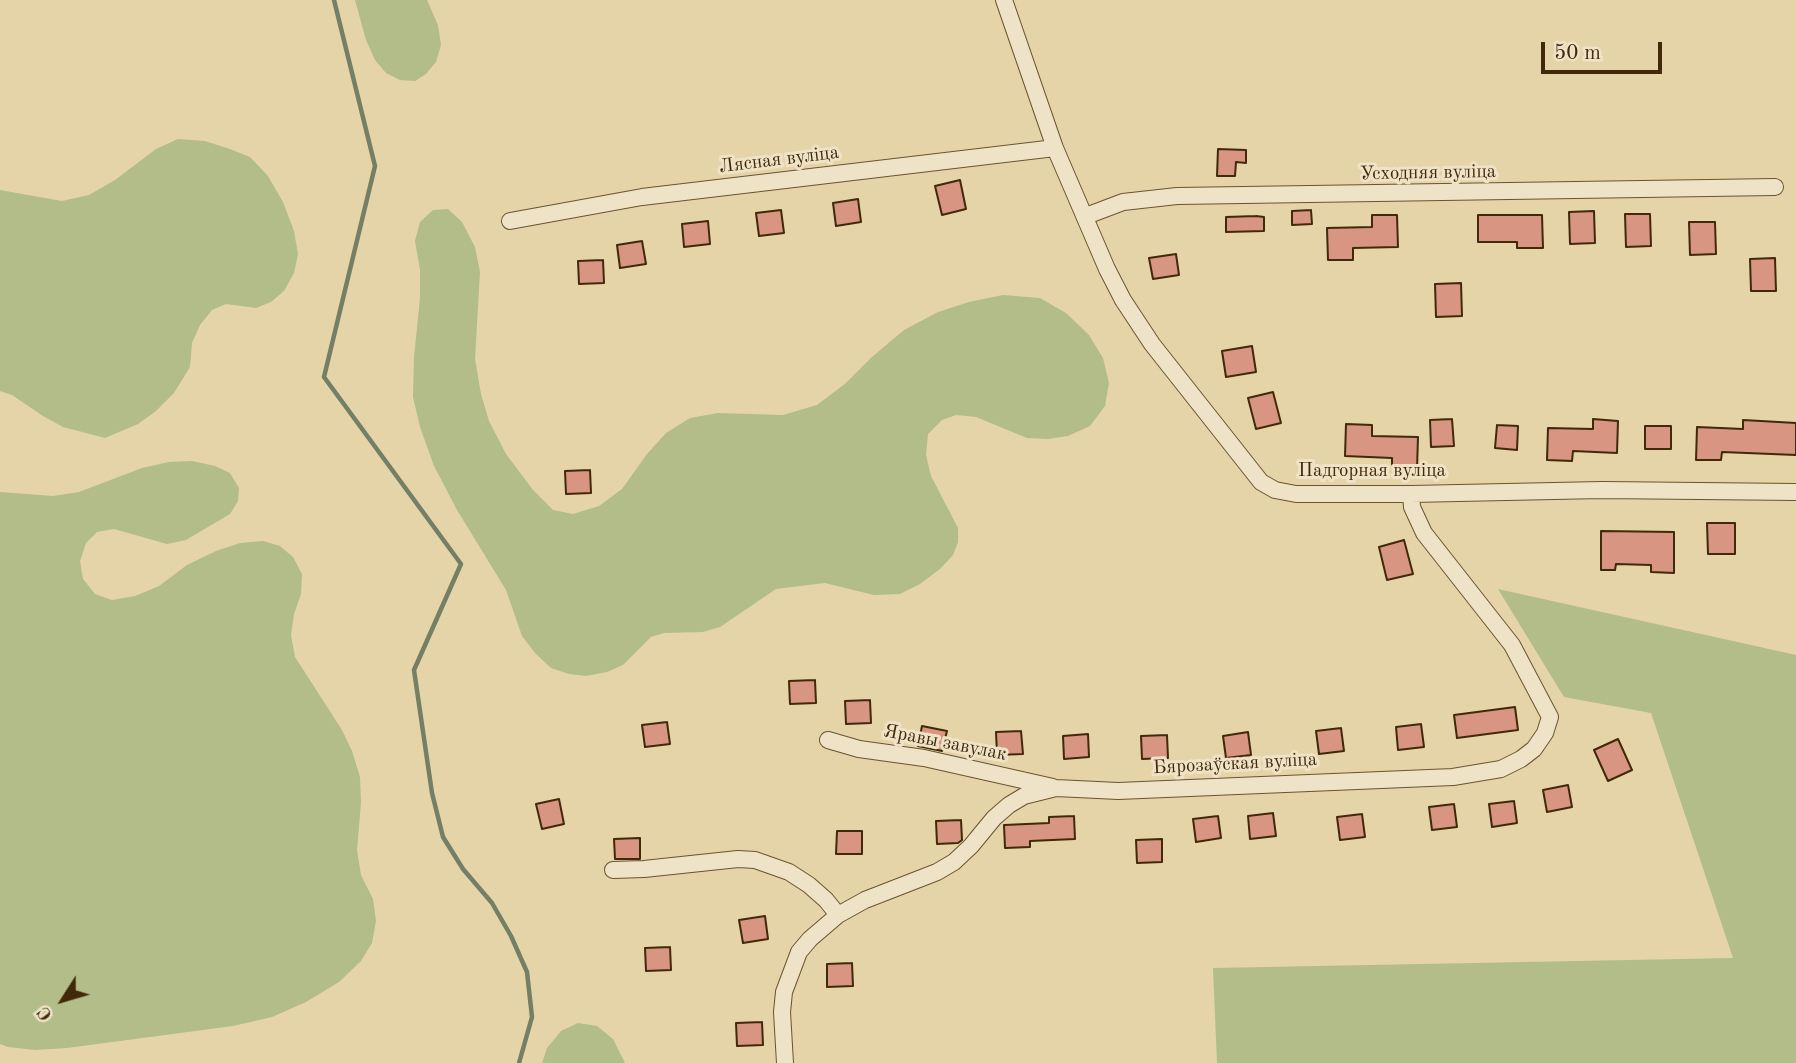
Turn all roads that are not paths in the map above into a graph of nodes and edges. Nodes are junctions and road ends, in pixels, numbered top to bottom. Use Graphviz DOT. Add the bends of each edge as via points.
graph roads {
  1 [pos="1004,0"];
  2 [pos="1055,148"];
  3 [pos="1774,187"];
  4 [pos="1086,216"];
  5 [pos="510,221"];
  6 [pos="1796,492"];
  7 [pos="1411,494"];
  8 [pos="828,740"];
  9 [pos="1056,788"];
  10 [pos="613,870"];
  11 [pos="838,915"];
  12 [pos="785,1063"];
  1 -- 2 [label="street, Падгорная вуліца"];
  2 -- 4 [label="street, Падгорная вуліца"];
  2 -- 5 [label="street, Лясная вуліца" via="642,197"];
  3 -- 4 [label="street, Усходняя вуліца" via="1177,196 1123,202"];
  4 -- 7 [label="street, Падгорная вуліца" via="1123,300 1261,482 1296,494"];
  6 -- 7 [label="street, Падгорная вуліца"];
  7 -- 9 [label="street, Бярозаўская вуліца" via="1424,533 1512,645 1550,717 1534,749 1501,769 1453,777 1118,791"];
  8 -- 9 [label="street, Яравы завулак"];
  9 -- 11 [label="street, Бярозаўская вуліца" via="1009,805 946,867"];
  10 -- 11 [label="street" via="755,860 809,885"];
  11 -- 12 [label="street, Бярозаўская вуліца" via="799,952 790,975 782,1012"];
}
